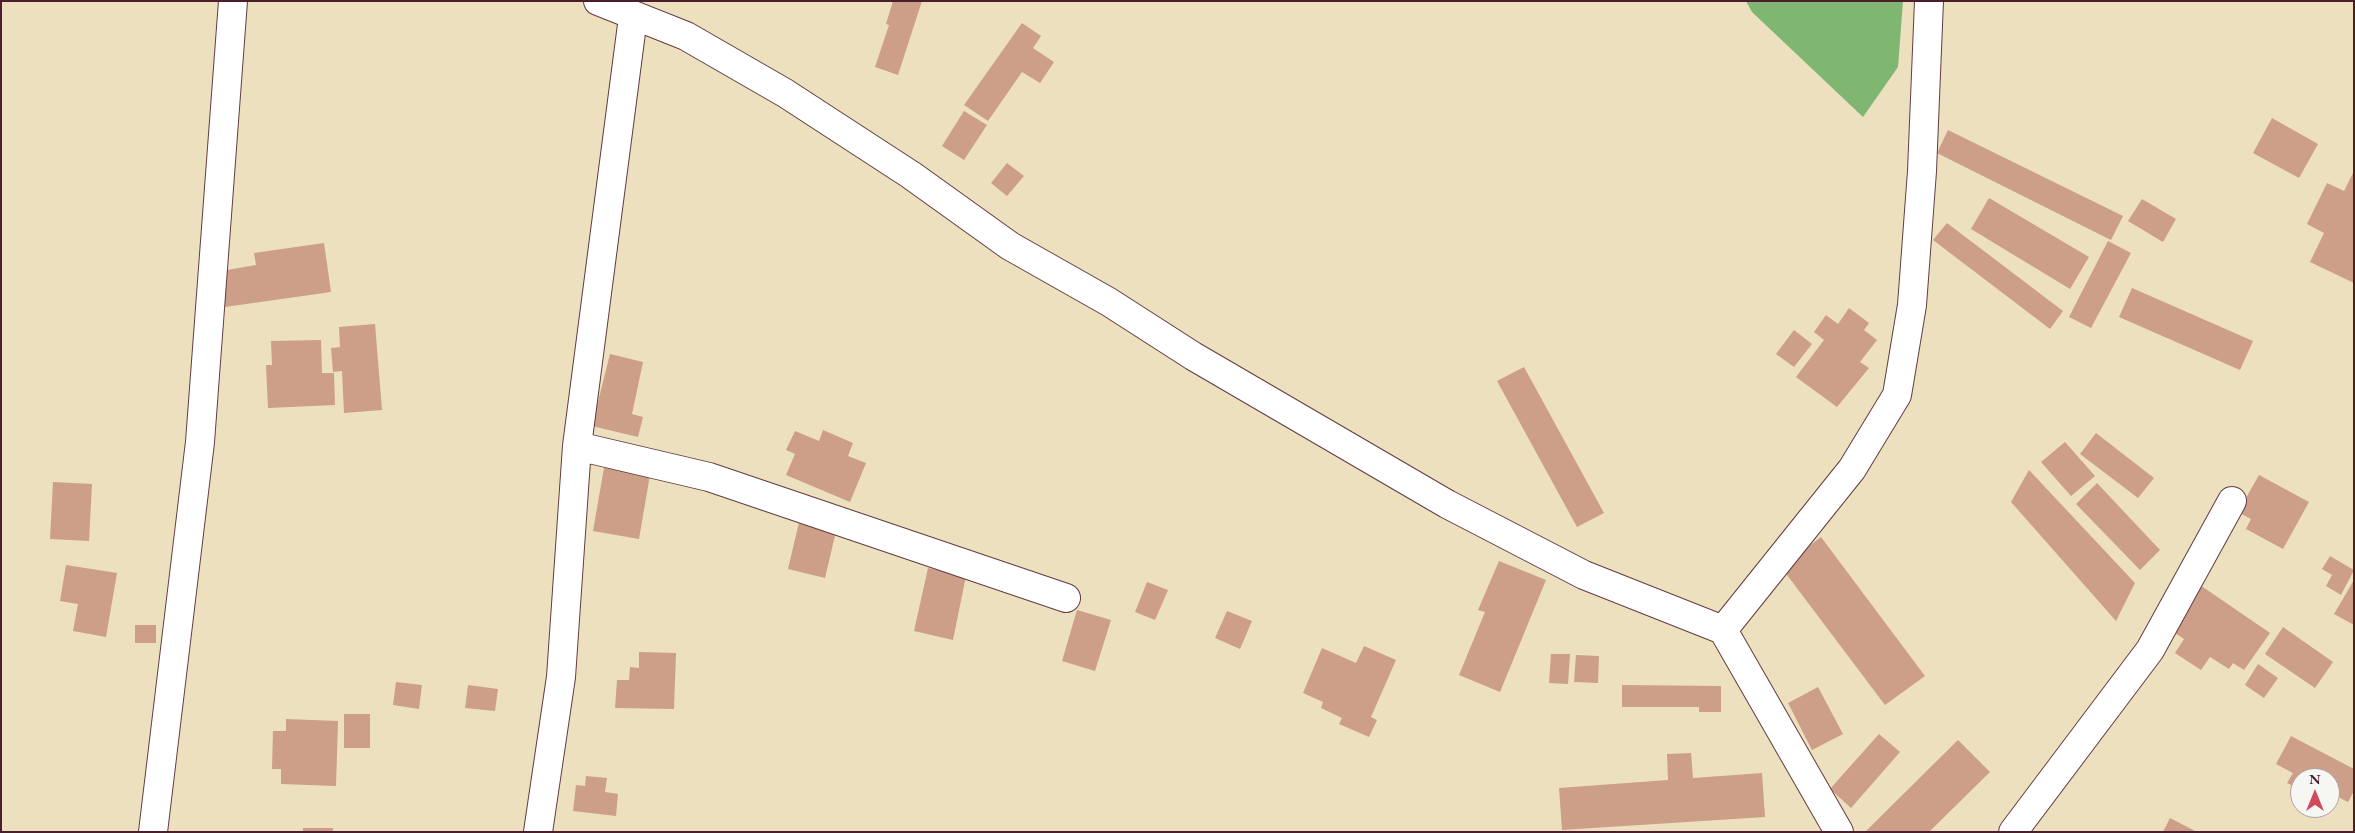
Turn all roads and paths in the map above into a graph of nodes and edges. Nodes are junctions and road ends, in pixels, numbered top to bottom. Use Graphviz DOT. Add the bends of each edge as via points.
graph roads {
  1 [pos="233,1"];
  2 [pos="598,1"];
  3 [pos="1929,1"];
  4 [pos="633,17"];
  5 [pos="577,446"];
  6 [pos="2232,501"];
  7 [pos="1066,598"];
  8 [pos="1723,630"];
  9 [pos="153,832"];
  10 [pos="538,832"];
  11 [pos="1839,832"];
  12 [pos="2013,832"];
  1 -- 9 [label="street" via="200,442"];
  2 -- 4 [label="street"];
  3 -- 8 [label="street" via="1922,171 1912,305 1897,395 1852,469"];
  4 -- 5 [label="street"];
  4 -- 8 [label="street" via="686,36 785,93 912,175 1010,246 1447,504 1584,574"];
  5 -- 7 [label="street" via="709,477"];
  5 -- 10 [label="street" via="561,677"];
  6 -- 12 [label="street" via="2150,650"];
  8 -- 11 [label="street"];
}
